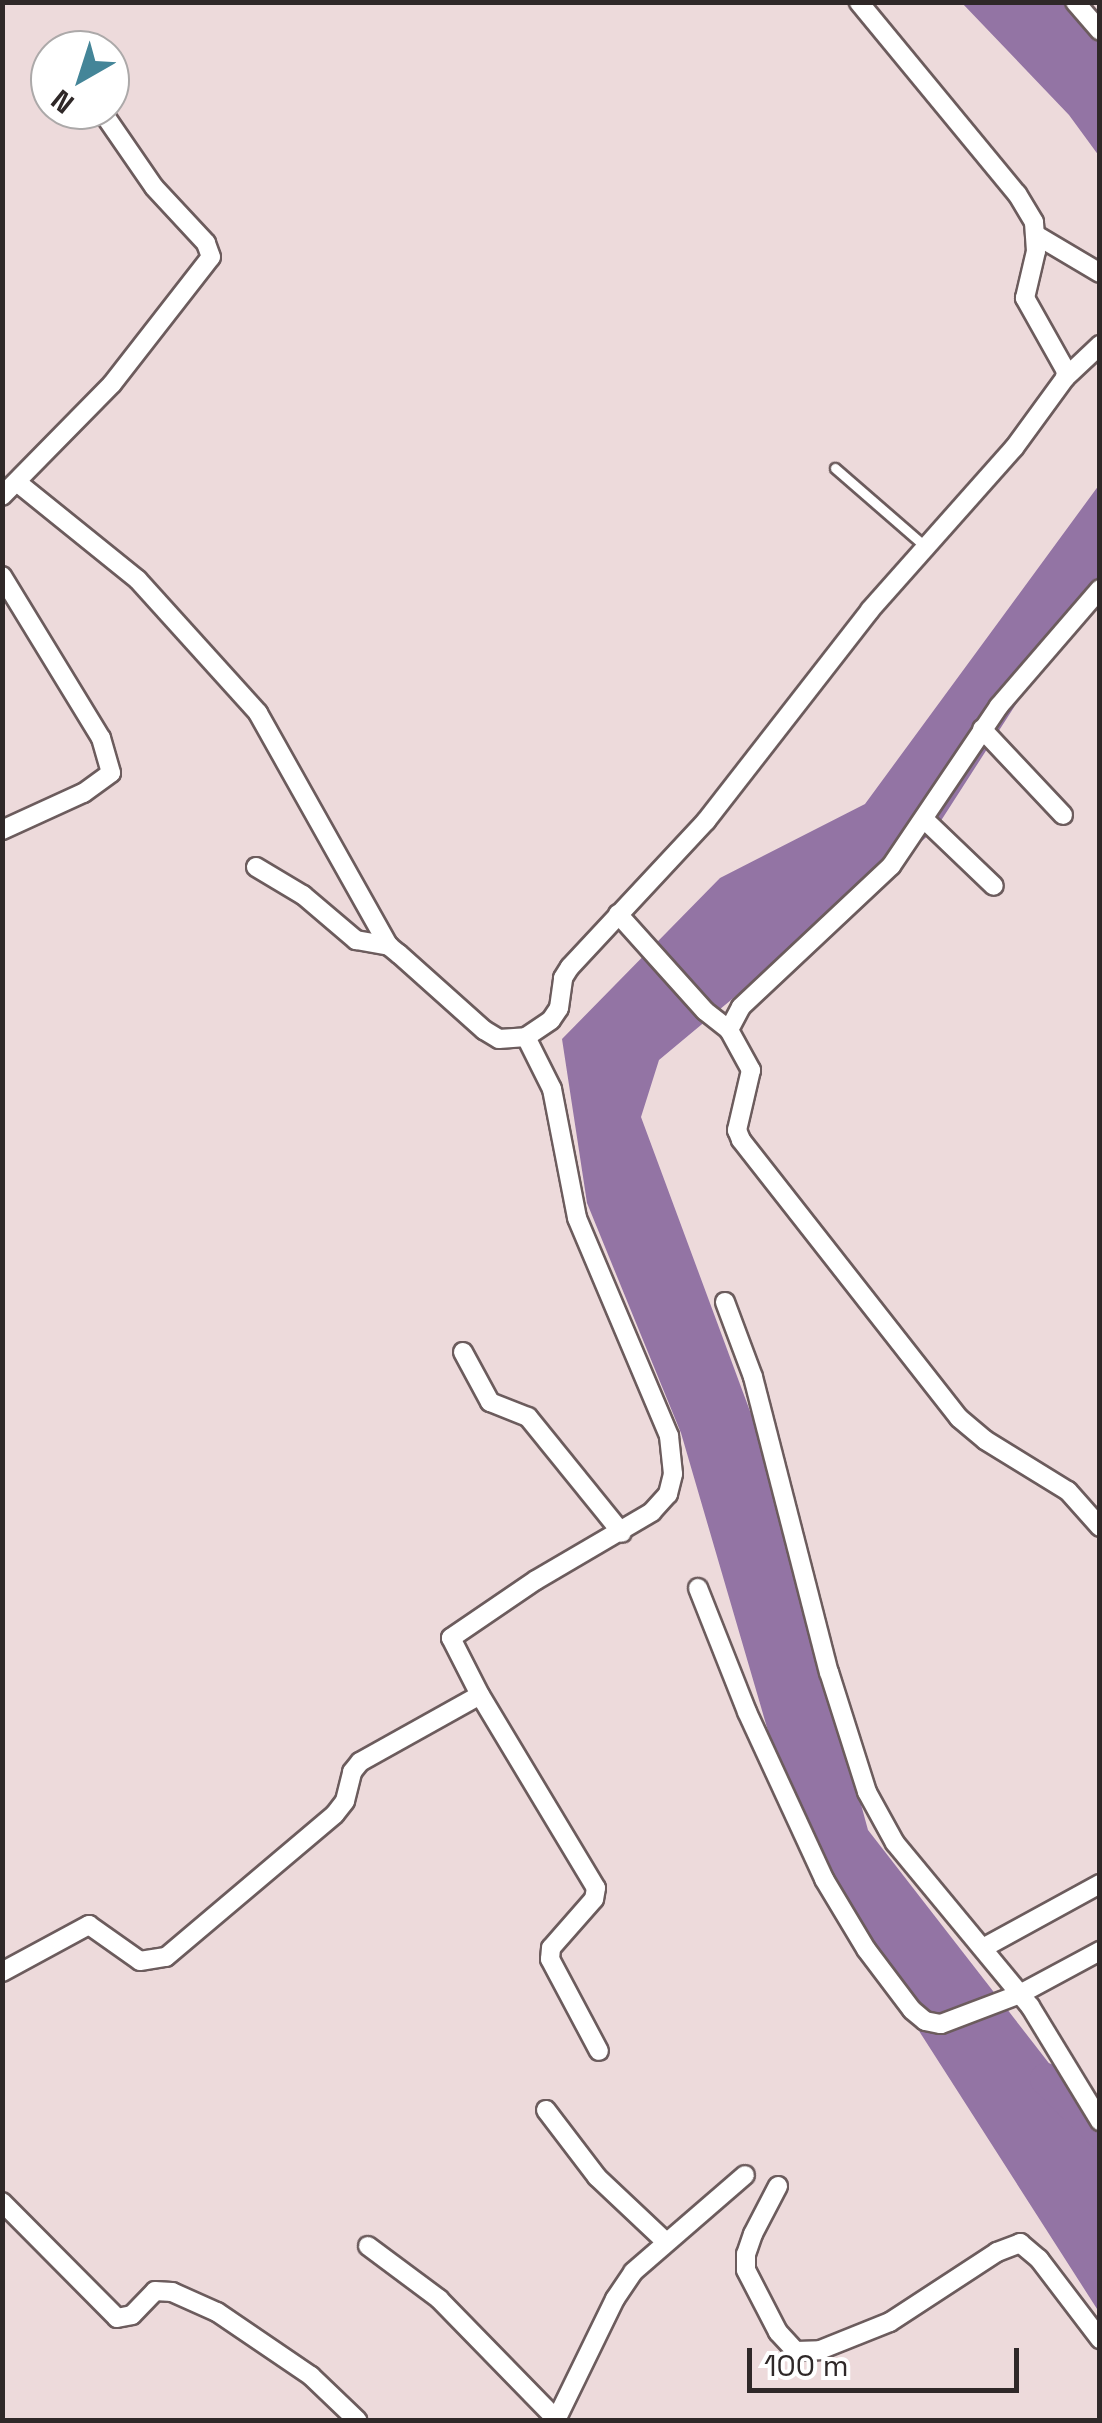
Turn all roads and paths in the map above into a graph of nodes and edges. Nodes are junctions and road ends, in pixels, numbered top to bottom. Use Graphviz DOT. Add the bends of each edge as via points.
graph roads {
  1 [pos="859,2"];
  2 [pos="1075,2"];
  3 [pos="1100,31"];
  4 [pos="115,130"];
  5 [pos="1036,236"];
  6 [pos="1100,273"];
  7 [pos="1100,345"];
  8 [pos="1065,378"];
  9 [pos="835,468"];
  10 [pos="18,483"];
  11 [pos="2,496"];
  12 [pos="926,547"];
  13 [pos="2,576"];
  14 [pos="1100,590"];
  15 [pos="982,729"];
  16 [pos="1063,815"];
  17 [pos="925,820"];
  18 [pos="2,830"];
  19 [pos="256,867"];
  20 [pos="994,886"];
  21 [pos="618,914"];
  22 [pos="389,946"];
  23 [pos="729,1030"];
  24 [pos="526,1037"];
  25 [pos="725,1302"];
  26 [pos="463,1352"];
  27 [pos="1100,1527"];
  28 [pos="622,1532"];
  29 [pos="698,1588"];
  30 [pos="480,1695"];
  31 [pos="1100,1884"];
  32 [pos="983,1948"];
  33 [pos="1100,1951"];
  34 [pos="2,1972"];
  35 [pos="1016,1996"];
  36 [pos="599,2051"];
  37 [pos="546,2110"];
  38 [pos="1100,2120"];
  39 [pos="745,2175"];
  40 [pos="778,2186"];
  41 [pos="2,2202"];
  42 [pos="665,2241"];
  43 [pos="368,2246"];
  44 [pos="1100,2339"];
  45 [pos="357,2420"];
  46 [pos="556,2420"];
  1 -- 5 [label="street" via="1017,194"];
  2 -- 3 [label="street"];
  4 -- 10 [label="street" via="211,257 112,384"];
  5 -- 6 [label="street"];
  5 -- 8 [label="street" via="1024,298"];
  7 -- 8 [label="street"];
  8 -- 12 [label="street" via="1014,448"];
  9 -- 12 [label="lane"];
  10 -- 11 [label="street"];
  10 -- 22 [label="street" via="138,580 258,713"];
  12 -- 21 [label="street" via="706,821"];
  13 -- 18 [label="street" via="102,738 110,773 84,793"];
  14 -- 15 [label="street"];
  15 -- 16 [label="street"];
  15 -- 17 [label="street"];
  17 -- 20 [label="street"];
  17 -- 23 [label="street" via="870,888 742,1006"];
  19 -- 22 [label="street" via="304,894 356,940"];
  21 -- 23 [label="street"];
  21 -- 24 [label="street" via="570,966 552,1020"];
  22 -- 24 [label="street" via="484,1030 500,1038"];
  23 -- 27 [label="street" via="751,1070 737,1130 741,1140 959,1418 1068,1490"];
  24 -- 28 [label="street" via="552,1089 577,1218 673,1455 664,1502"];
  25 -- 32 [label="street" via="753,1377 867,1792 895,1843"];
  26 -- 28 [label="street" via="490,1402 528,1416"];
  28 -- 30 [label="street" via="454,1632 453,1646"];
  29 -- 35 [label="street" via="824,1880 912,2010 941,2024"];
  30 -- 34 [label="street" via="360,1762 335,1814 166,1957 140,1961 89,1925"];
  30 -- 36 [label="street" via="596,1888 550,1958"];
  31 -- 32 [label="street"];
  32 -- 35 [label="street"];
  33 -- 35 [label="street"];
  35 -- 38 [label="street"];
  37 -- 42 [label="street" via="596,2176"];
  39 -- 42 [label="street"];
  40 -- 44 [label="street" via="753,2234 746,2270 778,2332 796,2351 820,2350 890,2322 1020,2243"];
  41 -- 45 [label="street" via="117,2318 132,2315 155,2292 172,2292 217,2312 312,2376"];
  42 -- 46 [label="street" via="615,2299"];
  43 -- 46 [label="street" via="439,2300"];
}
